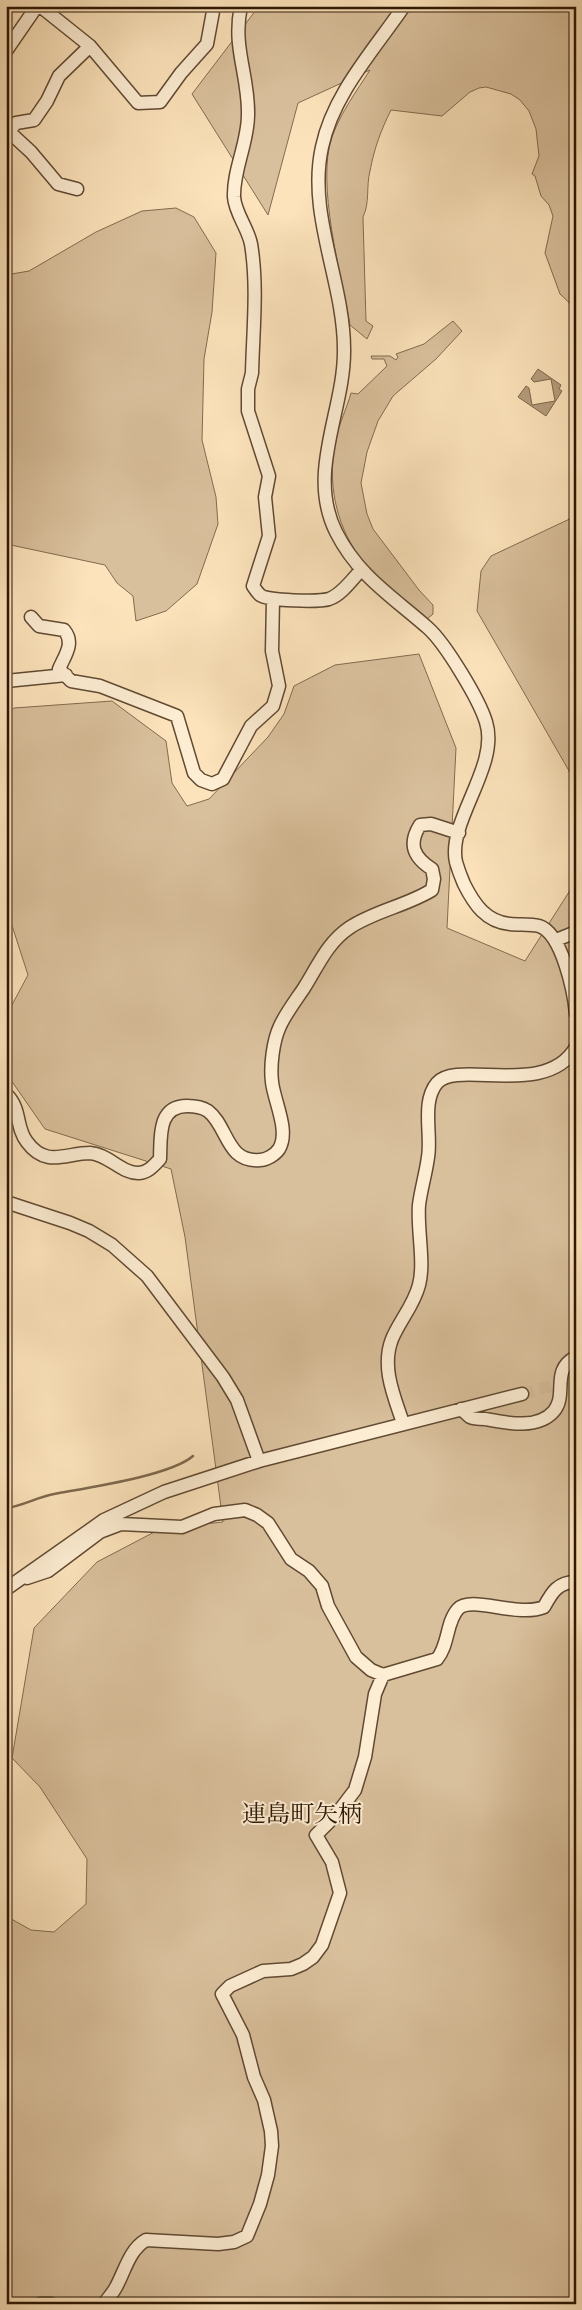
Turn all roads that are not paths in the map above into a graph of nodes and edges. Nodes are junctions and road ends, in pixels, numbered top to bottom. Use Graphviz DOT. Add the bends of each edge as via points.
graph roads {
  1 [pos="39,6"];
  2 [pos="214,6"];
  3 [pos="241,6"];
  4 [pos="404,6"];
  5 [pos="90,46"];
  6 [pos="6,51"];
  7 [pos="7,130"];
  8 [pos="77,189"];
  9 [pos="360,571"];
  10 [pos="273,599"];
  11 [pos="31,618"];
  12 [pos="66,675"];
  13 [pos="6,681"];
  14 [pos="459,833"];
  15 [pos="576,932"];
  16 [pos="556,940"];
  17 [pos="576,1014"];
  18 [pos="576,1048"];
  19 [pos="6,1094"];
  20 [pos="6,1202"];
  21 [pos="576,1357"];
  22 [pos="522,1394"];
  23 [pos="461,1409"];
  24 [pos="403,1423"];
  25 [pos="259,1461"];
  26 [pos="17,1581"];
  27 [pos="576,1582"];
  28 [pos="6,1590"];
  29 [pos="383,1676"];
  30 [pos="40,2304"];
  31 [pos="51,2304"];
  32 [pos="104,2304"];
  1 -- 5 [label="street"];
  1 -- 6 [label="street"];
  2 -- 5 [label="street" via="207,44 160,102 138,103"];
  3 -- 10 [label="street" via="237,26 238,50 247,92 248,131 234,200 250,241 253,262 252,373 248,410 269,476 265,497 269,536 253,586 261,596"];
  4 -- 9 [label="street" via="336,108 319,164 321,212 345,348 342,387 325,463 325,484 334,529"];
  5 -- 7 [label="street" via="59,76 48,101 34,120 16,124"];
  7 -- 8 [label="street" via="58,184"];
  9 -- 10 [label="street" via="331,599"];
  9 -- 14 [label="street" via="430,630 448,651 486,721 489,742 484,765"];
  10 -- 12 [label="street" via="272,651 279,686 273,706 251,726 223,779 212,784 194,773 177,716 100,686 72,681"];
  11 -- 12 [label="street" via="39,626 64,630 70,636 60,669"];
  12 -- 13 [label="street"];
  14 -- 16 [label="street" via="455,860 472,899 487,917 505,924 541,926"];
  14 -- 19 [label="street" via="431,824 420,825 414,834 414,852 432,869 432,890 349,928 329,946 279,1027 272,1082 281,1139 279,1149 270,1157 253,1161 236,1153 209,1112 194,1106 178,1106 165,1117 160,1134 160,1158 147,1172 136,1174 90,1153 52,1158 36,1151 26,1141 14,1101"];
  15 -- 16 [label="street"];
  16 -- 17 [label="street" via="574,996"];
  18 -- 24 [label="street" via="569,1060 536,1074 465,1076 445,1078 437,1083 429,1102 429,1154 419,1206 420,1284 392,1339 389,1360 389,1381"];
  20 -- 25 [label="street" via="89,1231 147,1276 237,1400"];
  21 -- 23 [label="street" via="567,1361 562,1371 559,1400 555,1410 546,1418 513,1424 469,1417"];
  22 -- 23 [label="street"];
  23 -- 24 [label="street"];
  24 -- 25 [label="street"];
  25 -- 26 [label="street" via="208,1476 122,1510"];
  26 -- 28 [label="street"];
  26 -- 29 [label="street" via="48,1571 100,1532 121,1524 182,1527 214,1514 244,1510 268,1523 291,1559 309,1571 322,1586 328,1606 356,1657"];
  27 -- 29 [label="street" via="564,1582 552,1591 544,1607 534,1611 519,1612 472,1603 462,1606 456,1612 438,1659"];
  29 -- 32 [label="street" via="375,1694 365,1757 355,1790 316,1835 332,1862 340,1893 322,1945 303,1964 291,1969 262,1971 230,1986 222,1994 243,2035 271,2130 268,2175 252,2227 247,2236 234,2242 146,2240 140,2243"];
  30 -- 31 [label="street"];
}
